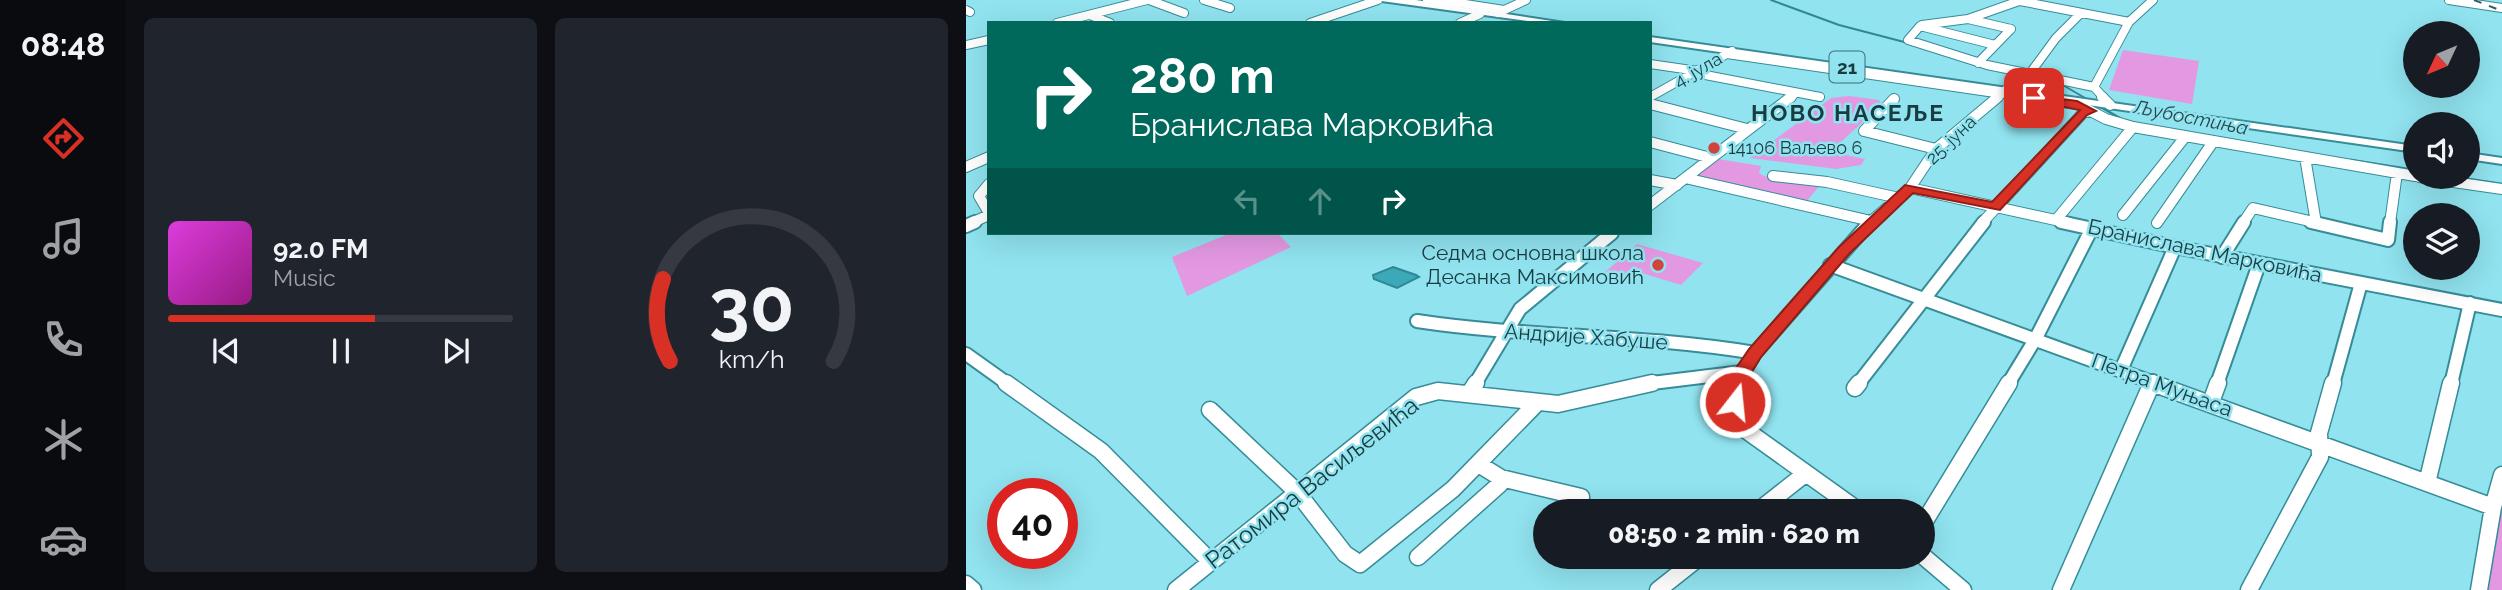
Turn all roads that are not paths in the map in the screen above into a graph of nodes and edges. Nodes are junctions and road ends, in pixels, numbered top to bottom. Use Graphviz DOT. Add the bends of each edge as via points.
graph roads {
  1 [pos="1148,0"];
  2 [pos="1204,0"];
  3 [pos="1378,0"];
  4 [pos="1400,0"];
  5 [pos="1427,0"];
  6 [pos="1467,0"];
  7 [pos="1526,0"];
  8 [pos="2138,0"];
  9 [pos="2449,0"];
  10 [pos="2021,1"];
  11 [pos="2152,1"];
  12 [pos="1455,5"];
  13 [pos="1230,8"];
  14 [pos="2502,8"];
  15 [pos="1501,12"];
  16 [pos="1184,13"];
  17 [pos="2081,13"];
  18 [pos="1480,14"];
  19 [pos="1089,15"];
  20 [pos="1968,19"];
  21 [pos="1065,21"];
  22 [pos="1105,21"];
  23 [pos="1316,21"];
  24 [pos="1464,21"];
  25 [pos="1525,21"];
  26 [pos="1550,21"];
  27 [pos="2129,22"];
  28 [pos="1920,26"];
  29 [pos="1652,39"];
  30 [pos="986,42"];
  31 [pos="966,45"];
  32 [pos="1995,46"];
  33 [pos="1729,52"];
  34 [pos="1978,63"];
  35 [pos="1652,64"];
  36 [pos="1696,72"];
  37 [pos="2031,72"];
  38 [pos="1652,87"];
  39 [pos="1664,90"];
  40 [pos="2008,91"];
  41 [pos="1796,93"];
  42 [pos="1652,96"];
  43 [pos="1820,97"];
  44 [pos="1894,99"];
  45 [pos="2101,99"];
  46 [pos="1652,105"];
  47 [pos="2090,111"];
  48 [pos="2133,127"];
  49 [pos="1747,129"];
  50 [pos="2185,137"];
  51 [pos="2213,142"];
  52 [pos="1652,143"];
  53 [pos="2403,144"];
  54 [pos="1936,149"];
  55 [pos="2480,152"];
  56 [pos="2502,155"];
  57 [pos="987,158"];
  58 [pos="1711,158"];
  59 [pos="2305,158"];
  60 [pos="2480,158"];
  61 [pos="2502,161"];
  62 [pos="966,167"];
  63 [pos="2397,173"];
  64 [pos="2403,174"];
  65 [pos="1773,176"];
  66 [pos="1652,180"];
  67 [pos="1681,181"];
  68 [pos="987,186"];
  69 [pos="2480,186"];
  70 [pos="1910,188"];
  71 [pos="2502,189"];
  72 [pos="1899,198"];
  73 [pos="1652,203"];
  74 [pos="1995,207"];
  75 [pos="987,210"];
  76 [pos="987,215"];
  77 [pos="2123,215"];
  78 [pos="2056,220"];
  79 [pos="1871,221"];
  80 [pos="2157,223"];
  81 [pos="2316,223"];
  82 [pos="966,226"];
  83 [pos="2092,228"];
  84 [pos="1610,235"];
  85 [pos="2175,247"];
  86 [pos="2222,257"];
  87 [pos="2259,264"];
  88 [pos="1830,265"];
  89 [pos="2361,283"];
  90 [pos="1925,299"];
  91 [pos="2470,303"];
  92 [pos="2502,310"];
  93 [pos="1416,321"];
  94 [pos="1505,331"];
  95 [pos="2036,338"];
  96 [pos="1755,353"];
  97 [pos="966,354"];
  98 [pos="2121,370"];
  99 [pos="1742,372"];
  100 [pos="2153,381"];
  101 [pos="1855,388"];
  102 [pos="1469,394"];
  103 [pos="2211,402"];
  104 [pos="1537,403"];
  105 [pos="1210,410"];
  106 [pos="2318,442"];
  107 [pos="1480,465"];
  108 [pos="1805,474"];
  109 [pos="2502,475"];
  110 [pos="1501,478"];
  111 [pos="2427,483"];
  112 [pos="1297,492"];
  113 [pos="1581,498"];
  114 [pos="1773,499"];
  115 [pos="1841,499"];
  116 [pos="1935,504"];
  117 [pos="2493,507"];
  118 [pos="1418,557"];
  119 [pos="1211,562"];
  120 [pos="1935,566"];
  121 [pos="1685,569"];
  122 [pos="966,584"];
  123 [pos="973,590"];
  124 [pos="1177,590"];
  125 [pos="1658,590"];
  126 [pos="1963,590"];
  127 [pos="2061,590"];
  128 [pos="2249,590"];
  129 [pos="2479,590"];
  1 -- 16 [label="street"];
  1 -- 19 [label="street"];
  2 -- 13 [label="street"];
  3 -- 18 [label="main road"];
  3 -- 23 [label="street"];
  4 -- 12 [label="main road"];
  5 -- 12 [label="street"];
  6 -- 12 [label="street"];
  7 -- 15 [label="street"];
  8 -- 11 [label="street"];
  9 -- 14 [label="street"];
  10 -- 17 [label="street"];
  10 -- 20 [label="street"];
  11 -- 27 [label="street"];
  12 -- 15 [label="main road"];
  15 -- 26 [label="main road"];
  17 -- 27 [label="street"];
  17 -- 37 [label="street"];
  18 -- 24 [label="street"];
  18 -- 25 [label="main road"];
  19 -- 21 [label="street"];
  19 -- 22 [label="street"];
  20 -- 28 [label="street"];
  20 -- 32 [label="street" via="2011,29"];
  27 -- 45 [label="street"];
  28 -- 32 [label="street"];
  28 -- 34 [label="street" via="1908,42"];
  29 -- 33 [label="main road, 21"];
  29 -- 40 [label="main road, 21"];
  30 -- 31 [label="street"];
  32 -- 34 [label="street"];
  33 -- 36 [label="street, 4. јула"];
  33 -- 40 [label="main road, 21"];
  34 -- 37 [label="street"];
  35 -- 36 [label="street"];
  36 -- 39 [label="street, 4. јула"];
  36 -- 41 [label="street"];
  37 -- 45 [label="street"];
  38 -- 39 [label="street"];
  39 -- 42 [label="street, 4. јула"];
  40 -- 45 [label="main road, 21"];
  40 -- 47 [label="street" via="2073,103"];
  40 -- 54 [label="street, 25. јуна"];
  41 -- 43 [label="street"];
  41 -- 49 [label="street"];
  44 -- 54 [label="street" via="1864,131"];
  45 -- 53 [label="main road, 21"];
  46 -- 49 [label="street"];
  47 -- 48 [label="street"];
  47 -- 74 [label="street" via="2083,113"];
  48 -- 50 [label="street"];
  48 -- 78 [label="street"];
  49 -- 58 [label="street"];
  50 -- 51 [label="street"];
  50 -- 77 [label="street"];
  51 -- 59 [label="street"];
  51 -- 80 [label="street"];
  52 -- 58 [label="street"];
  54 -- 70 [label="street, 25. јуна"];
  55 -- 56 [label="main road"];
  57 -- 62 [label="street"];
  58 -- 67 [label="street"];
  59 -- 63 [label="street"];
  59 -- 81 [label="street"];
  60 -- 61 [label="main road"];
  63 -- 64 [label="street"];
  63 -- 81 [label="street" via="2389,238"];
  65 -- 72 [label="street"];
  66 -- 67 [label="street"];
  67 -- 73 [label="street"];
  67 -- 79 [label="street"];
  68 -- 75 [label="street" via="979,196"];
  69 -- 71 [label="street"];
  70 -- 72 [label="street, 25. јуна"];
  70 -- 74 [label="street, Бранислава Марковића"];
  72 -- 79 [label="street, 25. јуна"];
  74 -- 78 [label="street, Бранислава Марковића"];
  74 -- 90 [label="street"];
  76 -- 82 [label="street"];
  78 -- 83 [label="street, Бранислава Марковића"];
  79 -- 88 [label="street, 25. јуна"];
  81 -- 86 [label="street" via="2251,209"];
  83 -- 85 [label="street, Бранислава Марковића"];
  83 -- 95 [label="street"];
  84 -- 94 [label="street" via="1532,297"];
  85 -- 86 [label="street, Бранислава Марковића"];
  85 -- 98 [label="street"];
  86 -- 87 [label="street, Бранислава Марковића"];
  87 -- 89 [label="street, Бранислава Марковића"];
  87 -- 103 [label="street"];
  88 -- 90 [label="street, Петра Муњаса"];
  88 -- 96 [label="street, 25. јуна"];
  89 -- 91 [label="street, Бранислава Марковића"];
  89 -- 106 [label="street"];
  90 -- 95 [label="street, Петра Муњаса"];
  90 -- 101 [label="street"];
  91 -- 92 [label="street, Бранислава Марковића"];
  91 -- 111 [label="street"];
  93 -- 94 [label="street, Андрије Хабуше"];
  94 -- 96 [label="street, Андрије Хабуше" via="1718,346"];
  94 -- 102 [label="street"];
  95 -- 98 [label="street, Петра Муњаса"];
  95 -- 116 [label="street"];
  96 -- 99 [label="street, 25. јуна"];
  97 -- 119 [label="street" via="1101,451"];
  98 -- 100 [label="street, Петра Муњаса"];
  99 -- 104 [label="street, Ратомира Васиљевића" via="1654,382 1569,403"];
  99 -- 108 [label="street, 25. јуна" via="1735,392 1739,422"];
  100 -- 103 [label="street, Петра Муњаса"];
  100 -- 127 [label="street"];
  102 -- 104 [label="street, Ратомира Васиљевића"];
  102 -- 112 [label="street, Ратомира Васиљевића" via="1438,391 1416,397"];
  103 -- 106 [label="street, Петра Муњаса"];
  104 -- 107 [label="street"];
  105 -- 112 [label="street"];
  106 -- 111 [label="street, Петра Муњаса"];
  106 -- 128 [label="street" via="2318,462"];
  107 -- 110 [label="street"];
  107 -- 112 [label="street" via="1415,525 1360,565 1345,554"];
  108 -- 114 [label="street"];
  108 -- 115 [label="street, 25. јуна"];
  109 -- 117 [label="street"];
  110 -- 113 [label="street"];
  110 -- 118 [label="street" via="1495,490"];
  111 -- 117 [label="street, Петра Муњаса"];
  112 -- 119 [label="street, Ратомира Васиљевића"];
  117 -- 129 [label="street"];
  119 -- 124 [label="street, Ратомира Васиљевића"];
  120 -- 126 [label="street"];
  121 -- 125 [label="street"];
  122 -- 123 [label="street"];
}
